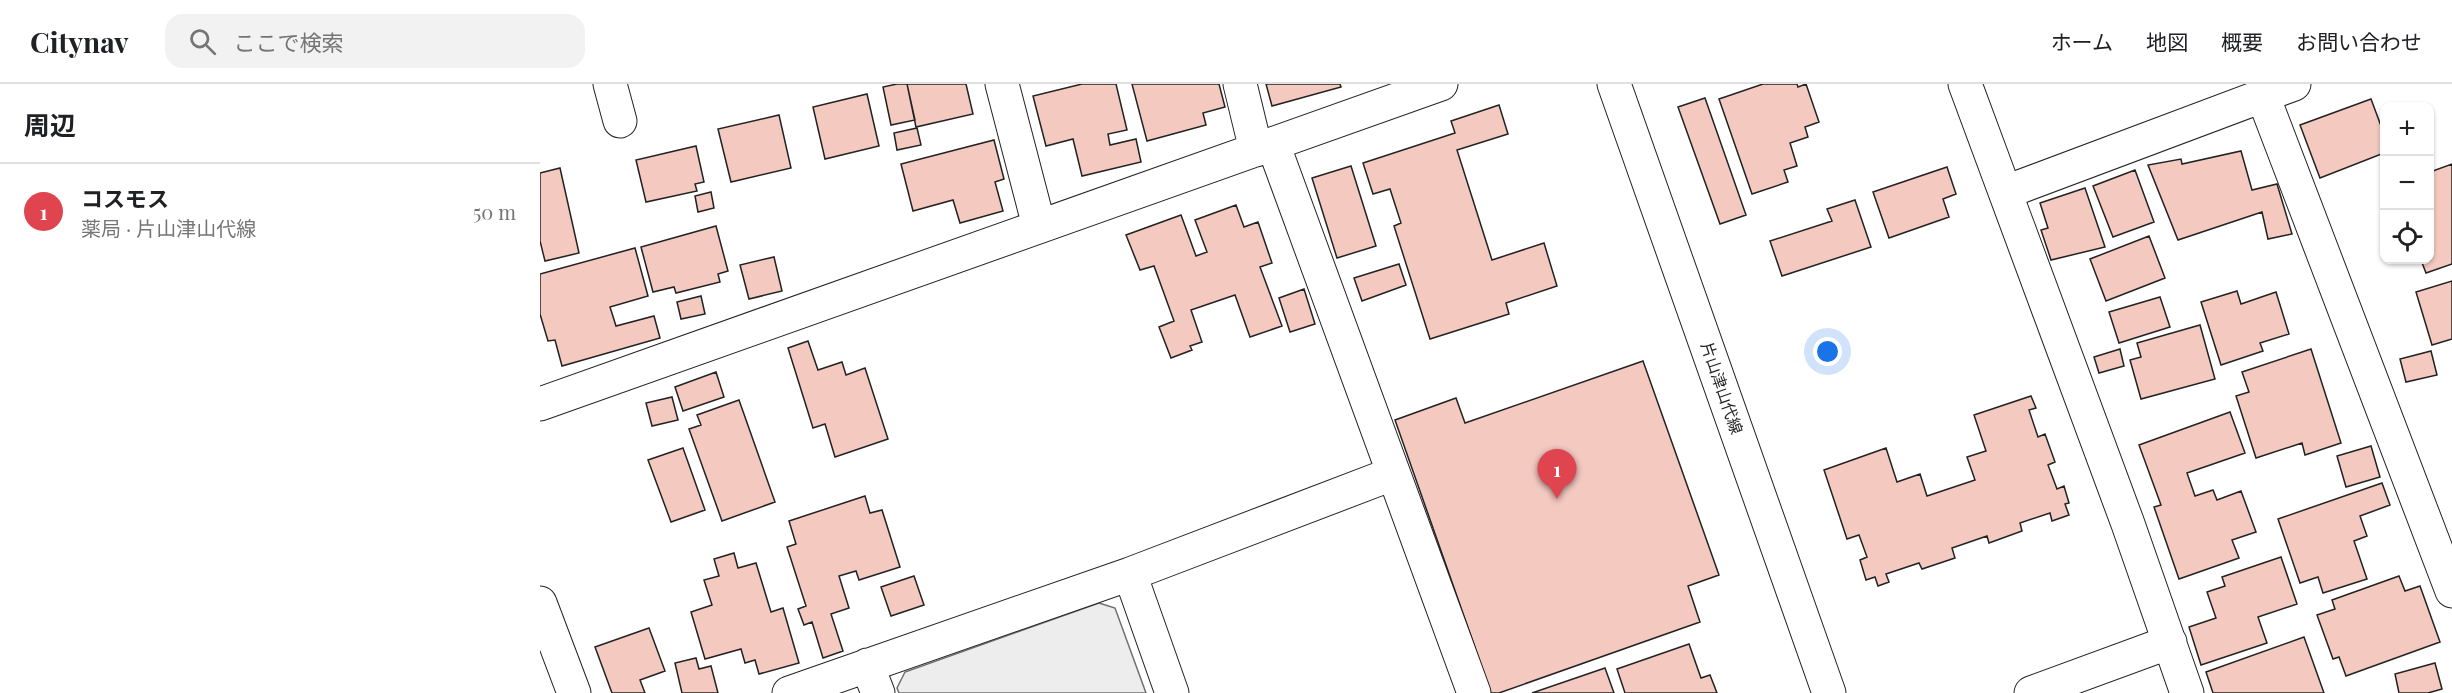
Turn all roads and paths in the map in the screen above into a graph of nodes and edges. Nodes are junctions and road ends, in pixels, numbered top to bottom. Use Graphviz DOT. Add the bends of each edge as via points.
graph roads {
  1 [pos="610,84"];
  2 [pos="1002,84"];
  3 [pos="1240,84"];
  4 [pos="1441,84"];
  5 [pos="1614,84"];
  6 [pos="1965,84"];
  7 [pos="2295,84"];
  8 [pos="2264,96"];
  9 [pos="620,121"];
  10 [pos="1264,147"];
  11 [pos="2006,192"];
  12 [pos="1039,226"];
  13 [pos="540,404"];
  14 [pos="1392,474"];
  15 [pos="1130,574"];
  16 [pos="2452,591"];
  17 [pos="540,603"];
  18 [pos="2170,642"];
  19 [pos="873,679"];
  20 [pos="574,693"];
  21 [pos="789,693"];
  22 [pos="1172,693"];
  23 [pos="1474,693"];
  24 [pos="1829,693"];
  25 [pos="2031,693"];
  26 [pos="2187,693"];
  1 -- 9 [label="street"];
  2 -- 12 [label="street"];
  3 -- 10 [label="street"];
  4 -- 10 [label="street"];
  5 -- 24 [label="street, 片山津山代線"];
  6 -- 11 [label="street"];
  7 -- 8 [label="street"];
  8 -- 11 [label="street"];
  8 -- 16 [label="street"];
  10 -- 12 [label="street"];
  10 -- 14 [label="street"];
  11 -- 18 [label="street"];
  12 -- 13 [label="street"];
  14 -- 15 [label="street"];
  14 -- 23 [label="street"];
  15 -- 19 [label="street"];
  15 -- 22 [label="street"];
  17 -- 20 [label="street"];
  18 -- 25 [label="street"];
  18 -- 26 [label="street"];
  19 -- 21 [label="street"];
}
